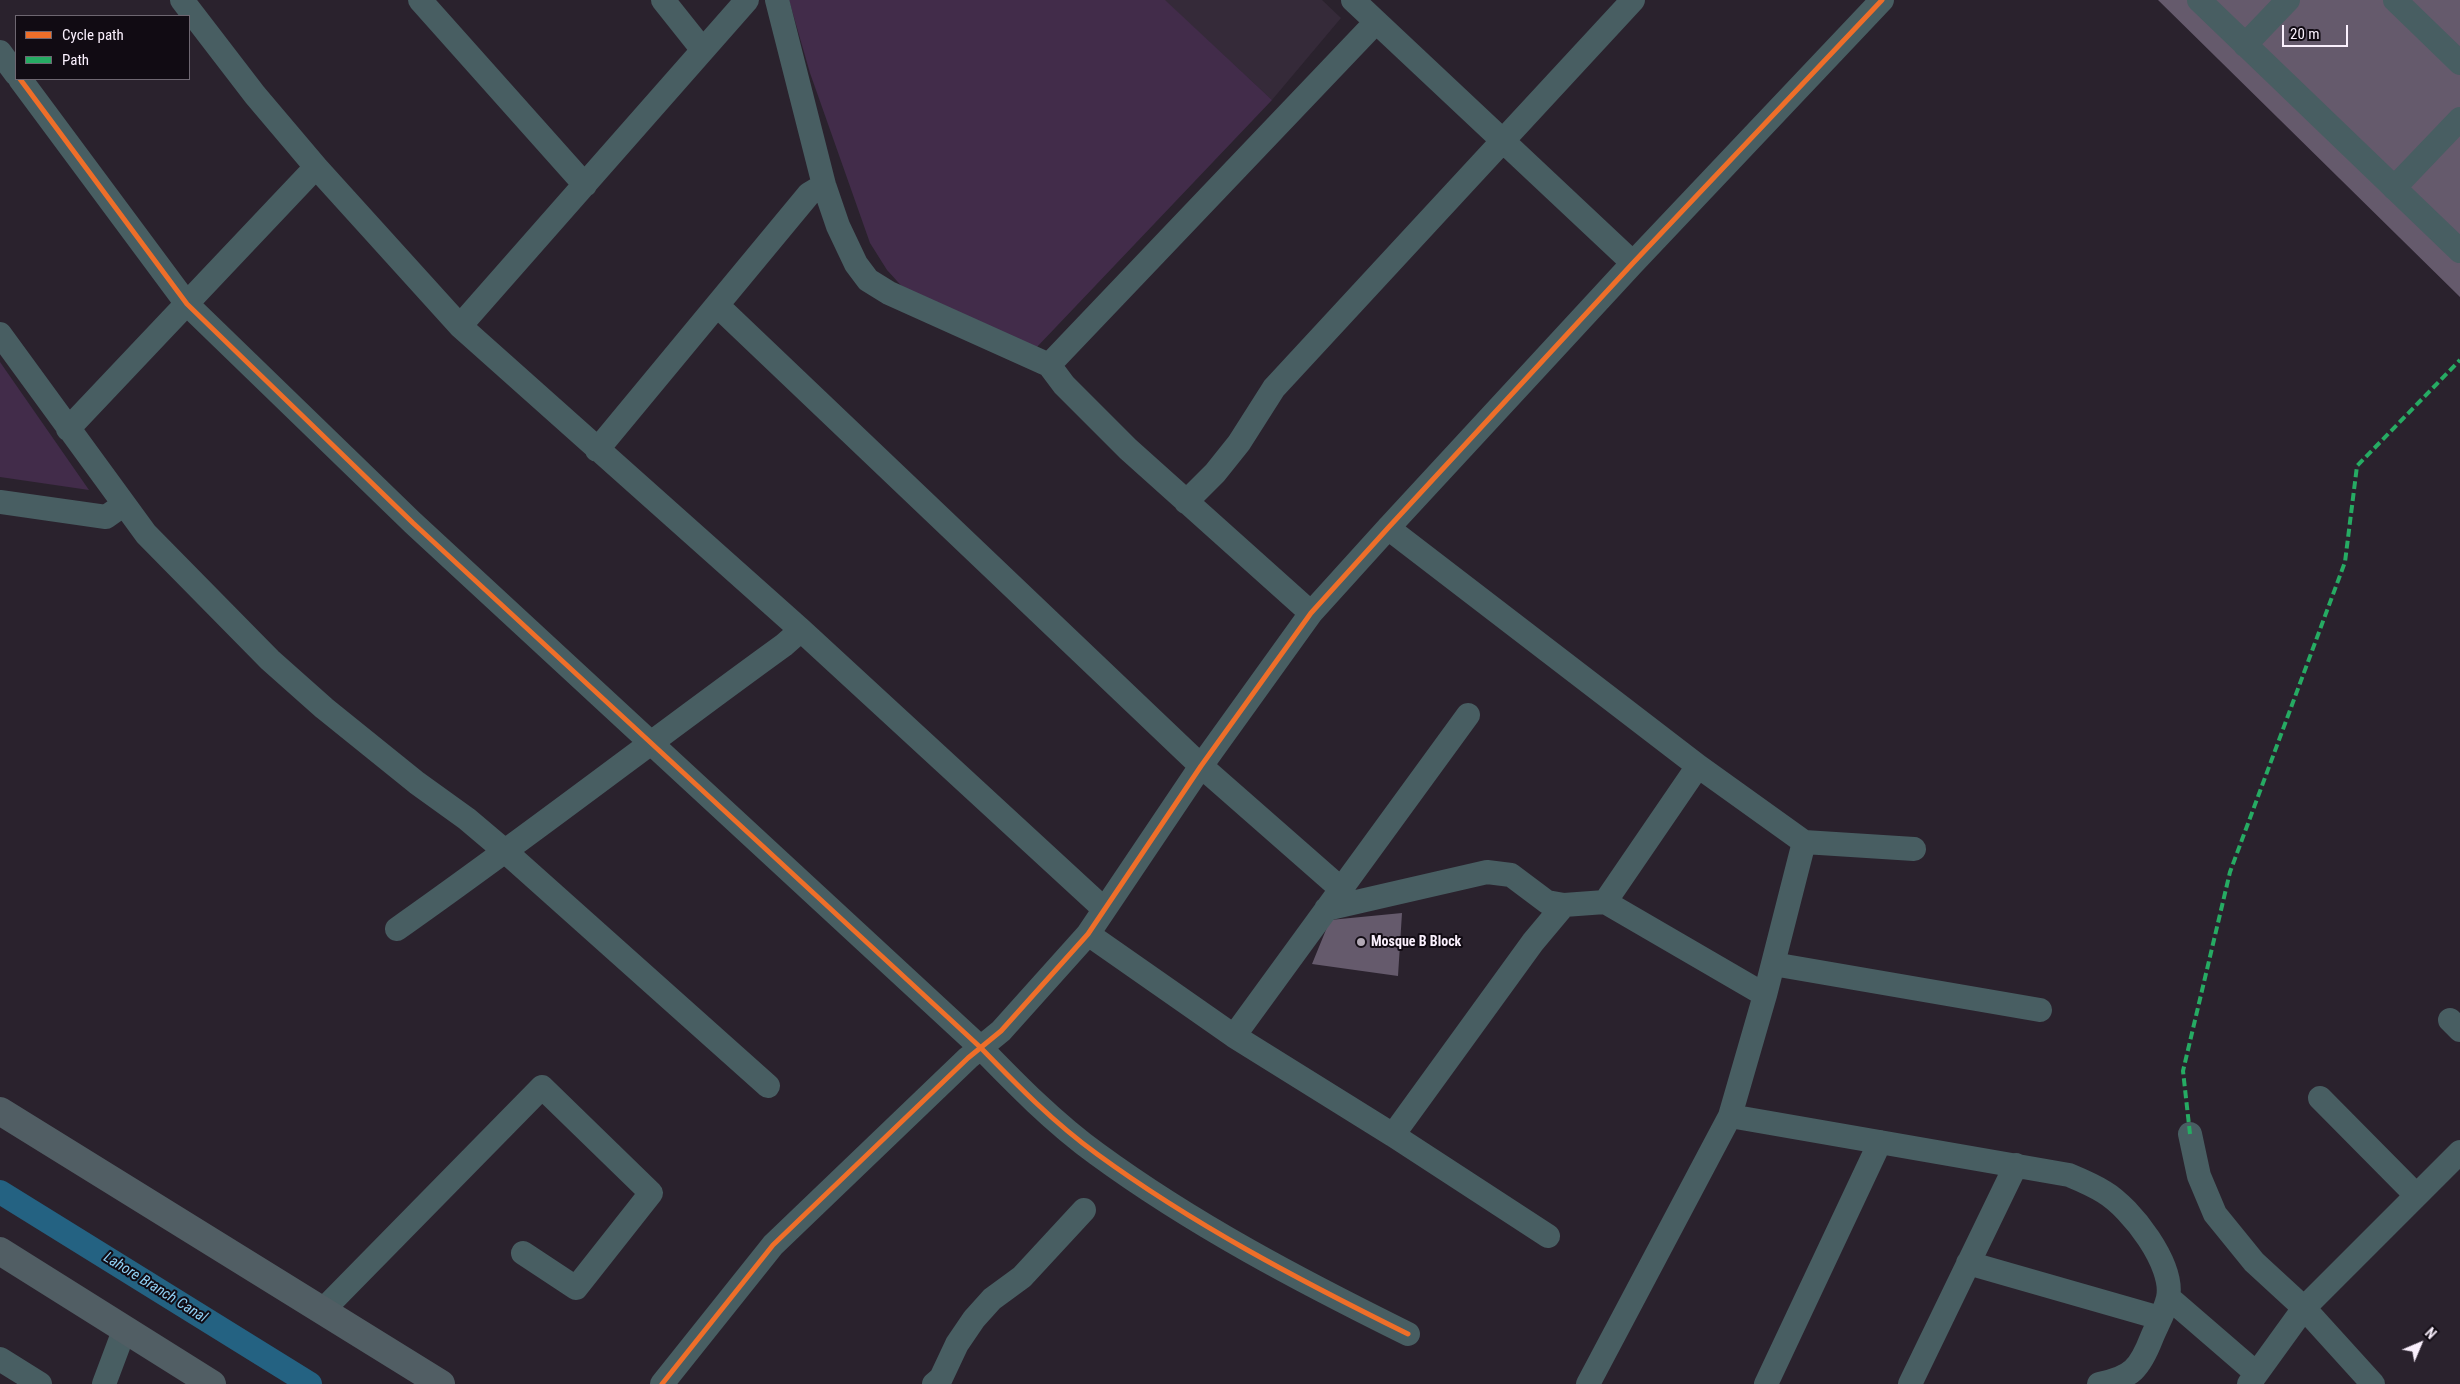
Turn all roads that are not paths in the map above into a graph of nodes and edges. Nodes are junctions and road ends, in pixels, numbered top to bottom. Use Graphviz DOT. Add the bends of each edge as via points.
graph roads {
  1 [pos="182,0"];
  2 [pos="420,0"];
  3 [pos="662,0"];
  4 [pos="747,0"];
  5 [pos="777,0"];
  6 [pos="1353,0"];
  7 [pos="1882,0"];
  8 [pos="2199,0"];
  9 [pos="2288,0"];
  10 [pos="2395,0"];
  11 [pos="1622,4"];
  12 [pos="1376,22"];
  13 [pos="2245,45"];
  14 [pos="702,49"];
  15 [pos="0,52"];
  16 [pos="2460,63"];
  17 [pos="15,73"];
  18 [pos="21,80"];
  19 [pos="2460,119"];
  20 [pos="1502,139"];
  21 [pos="316,167"];
  22 [pos="585,185"];
  23 [pos="824,185"];
  24 [pos="2394,188"];
  25 [pos="2460,251"];
  26 [pos="1633,263"];
  27 [pos="187,304"];
  28 [pos="718,306"];
  29 [pos="460,326"];
  30 [pos="0,334"];
  31 [pos="1049,366"];
  32 [pos="68,429"];
  33 [pos="597,450"];
  34 [pos="0,502"];
  35 [pos="1186,502"];
  36 [pos="123,505"];
  37 [pos="1388,528"];
  38 [pos="1311,613"];
  39 [pos="801,630"];
  40 [pos="1468,715"];
  41 [pos="649,743"];
  42 [pos="1201,766"];
  43 [pos="1698,766"];
  44 [pos="1804,842"];
  45 [pos="1914,849"];
  46 [pos="506,852"];
  47 [pos="1340,888"];
  48 [pos="1605,902"];
  49 [pos="1564,905"];
  50 [pos="1104,909"];
  51 [pos="1326,909"];
  52 [pos="397,928"];
  53 [pos="1088,934"];
  54 [pos="1773,964"];
  55 [pos="1765,995"];
  56 [pos="2040,1010"];
  57 [pos="1234,1036"];
  58 [pos="980,1047"];
  59 [pos="768,1086"];
  60 [pos="2320,1098"];
  61 [pos="0,1111"];
  62 [pos="1730,1116"];
  63 [pos="1393,1134"];
  64 [pos="2190,1134"];
  65 [pos="1880,1142"];
  66 [pos="2460,1152"];
  67 [pos="2016,1165"];
  68 [pos="2416,1195"];
  69 [pos="1084,1210"];
  70 [pos="1548,1236"];
  71 [pos="0,1251"];
  72 [pos="523,1253"];
  73 [pos="1968,1263"];
  74 [pos="2164,1307"];
  75 [pos="2304,1308"];
  76 [pos="322,1310"];
  77 [pos="125,1328"];
  78 [pos="1408,1334"];
  79 [pos="0,1359"];
  80 [pos="2253,1379"];
  81 [pos="40,1384"];
  82 [pos="104,1384"];
  83 [pos="212,1384"];
  84 [pos="441,1384"];
  85 [pos="662,1384"];
  86 [pos="934,1384"];
  87 [pos="1588,1384"];
  88 [pos="1766,1384"];
  89 [pos="1910,1384"];
  90 [pos="2099,1384"];
  91 [pos="2372,1384"];
  1 -- 21 [label="street" via="255,95"];
  2 -- 22 [label="street"];
  3 -- 14 [label="street"];
  4 -- 14 [label="street"];
  5 -- 23 [label="street"];
  6 -- 12 [label="street"];
  7 -- 26 [label="street"];
  8 -- 13 [label="street"];
  9 -- 13 [label="street"];
  10 -- 16 [label="street"];
  11 -- 20 [label="street"];
  12 -- 20 [label="street"];
  12 -- 31 [label="street"];
  13 -- 24 [label="street"];
  14 -- 22 [label="street"];
  15 -- 17 [label="street"];
  18 -- 27 [label="street"];
  19 -- 24 [label="street"];
  20 -- 26 [label="street"];
  20 -- 35 [label="street" via="1274,388 1238,443"];
  21 -- 27 [label="street"];
  21 -- 29 [label="street"];
  22 -- 29 [label="street"];
  23 -- 28 [label="street" via="809,194"];
  23 -- 31 [label="street" via="838,226 856,264 868,280 889,293"];
  24 -- 25 [label="street"];
  26 -- 37 [label="street"];
  27 -- 32 [label="street"];
  27 -- 41 [label="street"];
  28 -- 33 [label="street"];
  28 -- 42 [label="street"];
  29 -- 33 [label="street"];
  30 -- 32 [label="street"];
  31 -- 35 [label="street" via="1128,449"];
  32 -- 36 [label="street"];
  33 -- 39 [label="street"];
  34 -- 36 [label="street" via="106,518"];
  35 -- 38 [label="street"];
  36 -- 46 [label="street" via="146,534 270,660 324,708"];
  37 -- 38 [label="street"];
  37 -- 43 [label="street"];
  38 -- 42 [label="street"];
  39 -- 41 [label="street"];
  39 -- 50 [label="street"];
  40 -- 47 [label="street"];
  41 -- 46 [label="street"];
  41 -- 58 [label="street"];
  42 -- 47 [label="street"];
  42 -- 50 [label="street"];
  43 -- 44 [label="street"];
  43 -- 48 [label="street"];
  44 -- 45 [label="street"];
  44 -- 54 [label="street"];
  46 -- 52 [label="street"];
  46 -- 59 [label="street"];
  47 -- 51 [label="street"];
  48 -- 49 [label="street"];
  48 -- 55 [label="street"];
  49 -- 51 [label="street" via="1547,902 1511,875 1493,871"];
  49 -- 63 [label="street" via="1533,942"];
  50 -- 53 [label="street"];
  51 -- 57 [label="street"];
  53 -- 57 [label="street"];
  53 -- 58 [label="street" via="1001,1031"];
  54 -- 55 [label="street"];
  54 -- 56 [label="street"];
  55 -- 62 [label="street"];
  57 -- 63 [label="street"];
  58 -- 78 [label="street" via="1020,1089 1096,1154 1168,1202 1308,1284"];
  58 -- 85 [label="street" via="774,1244"];
  60 -- 68 [label="street"];
  61 -- 76 [label="highway"];
  62 -- 65 [label="street"];
  62 -- 87 [label="street"];
  63 -- 70 [label="street"];
  64 -- 75 [label="street" via="2199,1176 2215,1214 2254,1262"];
  65 -- 67 [label="street"];
  65 -- 88 [label="street"];
  66 -- 68 [label="street"];
  67 -- 73 [label="street"];
  67 -- 74 [label="street" via="2070,1175 2105,1192 2126,1210 2158,1254 2164,1271"];
  68 -- 75 [label="street"];
  69 -- 86 [label="street" via="1028,1271 974,1319 957,1344 941,1378"];
  71 -- 77 [label="highway"];
  72 -- 76 [label="street" via="576,1288 651,1192 542,1087"];
  73 -- 74 [label="street"];
  73 -- 89 [label="street"];
  74 -- 80 [label="street"];
  74 -- 90 [label="street" via="2146,1351 2135,1368 2121,1380"];
  75 -- 80 [label="street"];
  75 -- 91 [label="street"];
  76 -- 84 [label="highway"];
  77 -- 82 [label="street"];
  77 -- 83 [label="highway"];
  79 -- 81 [label="street"];
}
